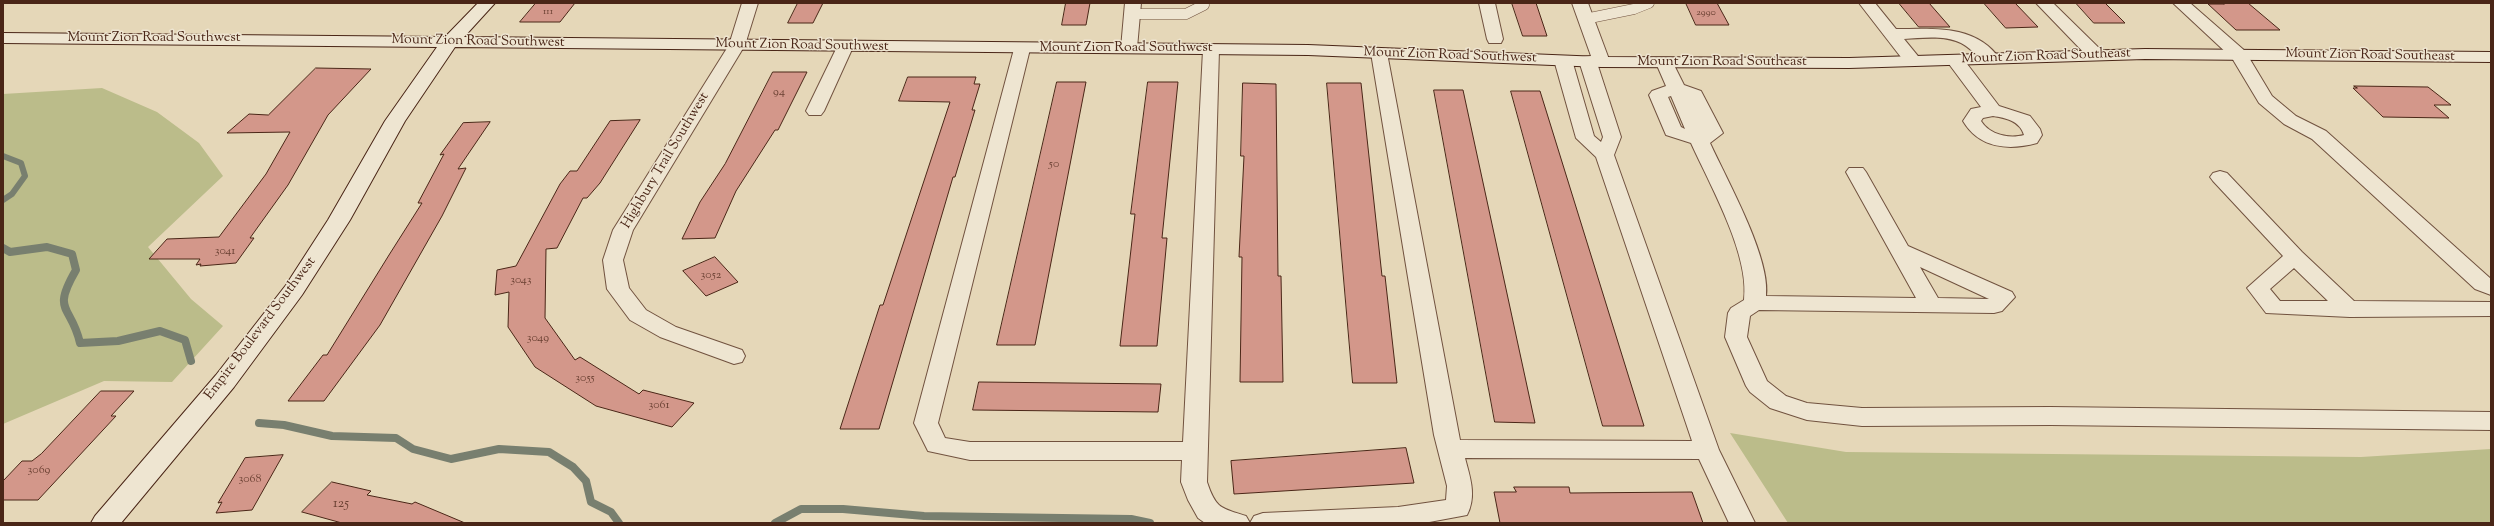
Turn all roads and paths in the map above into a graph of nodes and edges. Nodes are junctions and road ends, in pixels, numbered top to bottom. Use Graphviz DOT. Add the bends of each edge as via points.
graph roads {
  1 [pos="487,3"];
  2 [pos="750,3"];
  3 [pos="1487,3"];
  4 [pos="1649,3"];
  5 [pos="1867,3"];
  6 [pos="2044,3"];
  7 [pos="2181,3"];
  8 [pos="1204,6"];
  9 [pos="1133,9"];
  10 [pos="1582,11"];
  11 [pos="1891,34"];
  12 [pos="3,38"];
  13 [pos="1494,38"];
  14 [pos="450,42"];
  15 [pos="737,45"];
  16 [pos="845,47"];
  17 [pos="1129,48"];
  18 [pos="1022,49"];
  19 [pos="1211,50"];
  20 [pos="1378,53"];
  21 [pos="2239,55"];
  22 [pos="2097,56"];
  23 [pos="2491,57"];
  24 [pos="1991,59"];
  25 [pos="1563,60"];
  26 [pos="1955,60"];
  27 [pos="1913,61"];
  28 [pos="1595,62"];
  29 [pos="1665,63"];
  30 [pos="1676,88"];
  31 [pos="815,111"];
  32 [pos="1993,111"];
  33 [pos="1666,115"];
  34 [pos="1697,115"];
  35 [pos="1701,140"];
  36 [pos="1605,155"];
  37 [pos="1856,172"];
  38 [pos="2220,176"];
  39 [pos="1898,249"];
  40 [pos="2295,257"];
  41 [pos="2491,288"];
  42 [pos="1754,303"];
  43 [pos="1931,305"];
  44 [pos="2491,309"];
  45 [pos="2350,310"];
  46 [pos="734,356"];
  47 [pos="2491,421"];
  48 [pos="1451,448"];
  49 [pos="1707,450"];
  50 [pos="1195,451"];
  51 [pos="105,523"];
  52 [pos="1237,523"];
  53 [pos="1263,523"];
  54 [pos="1742,523"];
  1 -- 14 [label="street, Empire Boulevard Southwest"];
  2 -- 15 [label="street, Highbury Trail Southwest"];
  3 -- 13 [label="street"];
  4 -- 10 [label="lane" via="1634,9"];
  5 -- 11 [label="street"];
  6 -- 22 [label="street"];
  7 -- 21 [label="street"];
  8 -- 9 [label="lane" via="1186,14"];
  9 -- 17 [label="street"];
  10 -- 28 [label="street"];
  11 -- 24 [label="street" via="1937,34 1960,38 1974,43"];
  11 -- 27 [label="street"];
  12 -- 14 [label="street, Mount Zion Road Southwest"];
  14 -- 15 [label="street, Mount Zion Road Southwest"];
  14 -- 51 [label="street, Empire Boulevard Southwest" via="395,121 339,220 294,290 225,381"];
  15 -- 16 [label="street, Mount Zion Road Southwest"];
  15 -- 46 [label="street, Highbury Trail Southwest" via="623,230 613,260 618,289 638,315 668,332"];
  16 -- 18 [label="street, Mount Zion Road Southwest"];
  16 -- 31 [label="street"];
  17 -- 18 [label="street, Mount Zion Road Southwest"];
  17 -- 19 [label="street, Mount Zion Road Southwest"];
  18 -- 50 [label="street" via="926,423 938,445 970,452"];
  19 -- 20 [label="street, Mount Zion Road Southwest"];
  19 -- 50 [label="street"];
  20 -- 25 [label="street, Mount Zion Road Southwest"];
  20 -- 48 [label="street" via="1446,435"];
  21 -- 22 [label="street, Mount Zion Road Southeast"];
  21 -- 23 [label="street, Mount Zion Road Southeast"];
  21 -- 41 [label="street" via="2264,99 2290,120 2319,135 2483,284"];
  22 -- 24 [label="street, Mount Zion Road Southeast"];
  24 -- 26 [label="street, Mount Zion Road Southeast"];
  25 -- 28 [label="street, Mount Zion Road Southwest"];
  25 -- 36 [label="street" via="1585,138"];
  26 -- 27 [label="street, Mount Zion Road Southeast"];
  26 -- 32 [label="street"];
  27 -- 29 [label="street, Mount Zion Road Southeast"];
  28 -- 29 [label="street, Mount Zion Road Southeast"];
  28 -- 36 [label="street" via="1612,137"];
  29 -- 30 [label="street"];
  30 -- 33 [label="street" via="1658,95"];
  30 -- 34 [label="street"];
  33 -- 34 [label="street"];
  33 -- 35 [label="street" via="1674,131"];
  34 -- 35 [label="street"];
  35 -- 42 [label="street" via="1750,253 1756,289"];
  36 -- 49 [label="street"];
  37 -- 39 [label="street"];
  38 -- 40 [label="street"];
  39 -- 43 [label="street"];
  39 -- 43 [label="street" via="2004,297 1994,306"];
  40 -- 45 [label="street"];
  40 -- 45 [label="street" via="2258,288 2274,308"];
  42 -- 43 [label="street"];
  42 -- 47 [label="street" via="1739,313 1736,337 1758,386 1778,402 1807,412 1862,417 2050,416"];
  44 -- 45 [label="street"];
  48 -- 49 [label="street"];
  48 -- 53 [label="street" via="1460,486 1458,508 1398,517"];
  49 -- 54 [label="street"];
  50 -- 52 [label="street" via="1194,482 1202,506 1216,519"];
}
